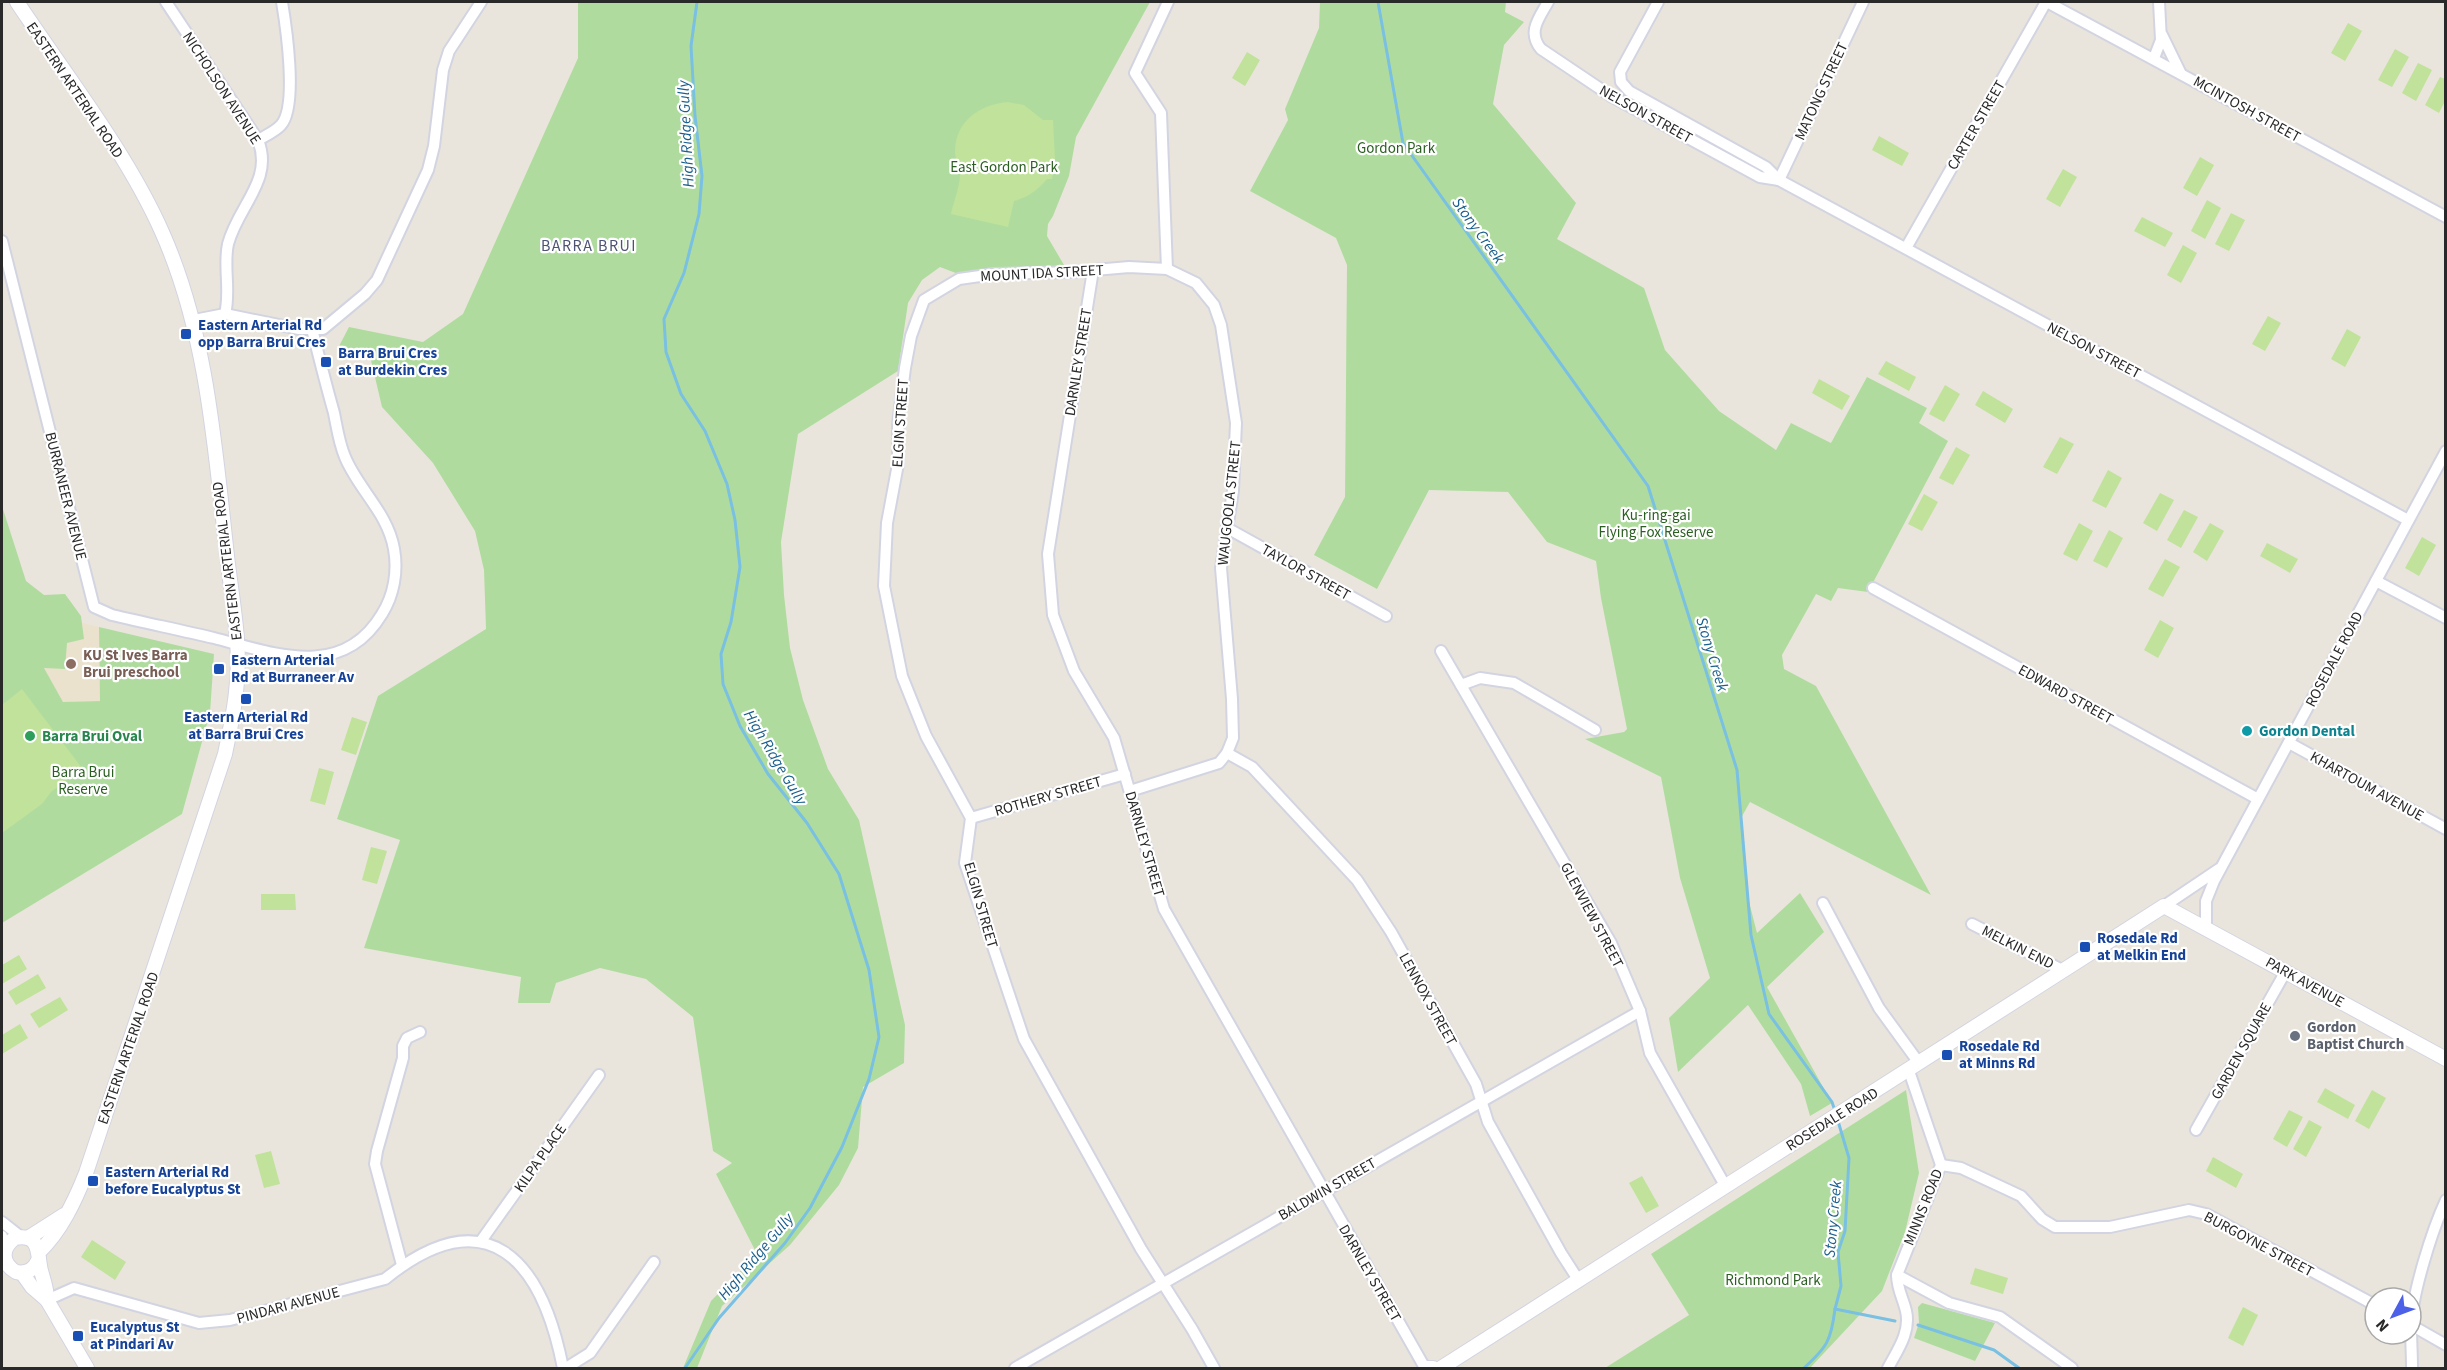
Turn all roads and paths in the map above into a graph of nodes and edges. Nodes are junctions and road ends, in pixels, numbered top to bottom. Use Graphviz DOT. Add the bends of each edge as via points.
graph roads {
  1 [pos="17,2"];
  2 [pos="166,2"];
  3 [pos="282,2"];
  4 [pos="482,2"];
  5 [pos="1168,2"];
  6 [pos="1548,2"];
  7 [pos="1658,2"];
  8 [pos="1863,2"];
  9 [pos="2047,2"];
  10 [pos="2159,2"];
  11 [pos="2162,34"];
  12 [pos="2154,58"];
  13 [pos="2181,72"];
  14 [pos="258,140"];
  15 [pos="1779,180"];
  16 [pos="2445,217"];
  17 [pos="2,241"];
  18 [pos="1906,248"];
  19 [pos="1167,269"];
  20 [pos="1093,270"];
  21 [pos="924,300"];
  22 [pos="225,314"];
  23 [pos="194,320"];
  24 [pos="312,329"];
  25 [pos="2445,451"];
  26 [pos="2408,520"];
  27 [pos="1227,528"];
  28 [pos="2376,581"];
  29 [pos="1873,588"];
  30 [pos="1386,616"];
  31 [pos="2445,618"];
  32 [pos="237,645"];
  33 [pos="1441,651"];
  34 [pos="1461,686"];
  35 [pos="1595,730"];
  36 [pos="2289,743"];
  37 [pos="1227,753"];
  38 [pos="1125,774"];
  39 [pos="1130,791"];
  40 [pos="2258,799"];
  41 [pos="971,818"];
  42 [pos="2445,829"];
  43 [pos="2222,867"];
  44 [pos="1823,903"];
  45 [pos="2164,906"];
  46 [pos="1972,924"];
  47 [pos="2206,928"];
  48 [pos="2064,971"];
  49 [pos="2286,971"];
  50 [pos="1640,1011"];
  51 [pos="420,1032"];
  52 [pos="2445,1059"];
  53 [pos="1914,1067"];
  54 [pos="599,1075"];
  55 [pos="1482,1101"];
  56 [pos="2196,1130"];
  57 [pos="1941,1165"];
  58 [pos="1726,1186"];
  59 [pos="1323,1191"];
  60 [pos="2445,1200"];
  61 [pos="66,1214"];
  62 [pos="2,1222"];
  63 [pos="2,1236"];
  64 [pos="24,1238"];
  65 [pos="482,1241"];
  66 [pos="39,1255"];
  67 [pos="3,1258"];
  68 [pos="654,1262"];
  69 [pos="402,1265"];
  70 [pos="19,1272"];
  71 [pos="1897,1275"];
  72 [pos="2,1276"];
  73 [pos="1579,1281"];
  74 [pos="1163,1284"];
  75 [pos="2419,1286"];
  76 [pos="2363,1299"];
  77 [pos="48,1300"];
  78 [pos="2423,1332"];
  79 [pos="2445,1345"];
  80 [pos="2411,1346"];
  81 [pos="87,1368"];
  82 [pos="565,1368"];
  83 [pos="1015,1368"];
  84 [pos="1214,1368"];
  85 [pos="1426,1368"];
  86 [pos="1433,1368"];
  87 [pos="1441,1368"];
  88 [pos="1888,1368"];
  89 [pos="2072,1368"];
  90 [pos="2412,1368"];
  1 -- 23 [label="main road, EASTERN ARTERIAL ROAD" via="146,199 180,274"];
  2 -- 14 [label="street, NICHOLSON AVENUE"];
  3 -- 14 [label="street" via="290,47 288,113 282,125"];
  4 -- 24 [label="street" via="449,51 428,170 377,280 330,325"];
  5 -- 19 [label="street" via="1135,73 1162,119"];
  6 -- 15 [label="street, NELSON STREET" via="1533,34 1541,49 1611,96 1760,177"];
  7 -- 15 [label="street, NELSON STREET" via="1620,72 1621,82 1629,91 1766,167"];
  8 -- 15 [label="street, MATONG STREET"];
  9 -- 12 [label="street, MCINTOSH STREET"];
  9 -- 18 [label="street, CARTER STREET"];
  10 -- 11 [label="street"];
  11 -- 12 [label="street"];
  11 -- 13 [label="street"];
  12 -- 13 [label="street, MCINTOSH STREET"];
  13 -- 16 [label="street, MCINTOSH STREET"];
  14 -- 22 [label="street, NICHOLSON AVENUE" via="264,155 262,174 228,246"];
  15 -- 18 [label="street, NELSON STREET"];
  17 -- 32 [label="street, BURRANEER AVENUE" via="94,607 112,615"];
  18 -- 26 [label="street, NELSON STREET"];
  19 -- 20 [label="street, MOUNT IDA STREET"];
  19 -- 27 [label="street, WAUGOOLA STREET" via="1196,283 1214,305 1221,325 1236,423"];
  20 -- 21 [label="street, MOUNT IDA STREET" via="959,279"];
  20 -- 38 [label="street, DARNLEY STREET" via="1048,554 1053,615 1074,671 1114,738"];
  21 -- 41 [label="street, ELGIN STREET" via="905,368 898,464 887,523 884,586 902,676 926,736"];
  22 -- 23 [label="street"];
  22 -- 24 [label="street"];
  23 -- 32 [label="main road, EASTERN ARTERIAL ROAD" via="209,406"];
  24 -- 32 [label="street" via="345,459 390,533 396,564 394,581 386,608 372,628 336,652 302,659"];
  25 -- 26 [label="street, ROSEDALE ROAD"];
  26 -- 28 [label="street, ROSEDALE ROAD"];
  27 -- 30 [label="street, TAYLOR STREET"];
  27 -- 37 [label="street, WAUGOOLA STREET" via="1221,568 1233,738"];
  28 -- 31 [label="street"];
  28 -- 36 [label="street, ROSEDALE ROAD"];
  29 -- 40 [label="street, EDWARD STREET"];
  32 -- 61 [label="main road, EASTERN ARTERIAL ROAD" via="237,691 225,754 86,1173"];
  33 -- 34 [label="street, GLENVIEW STREET"];
  34 -- 35 [label="street" via="1480,678 1514,682"];
  34 -- 50 [label="street, GLENVIEW STREET" via="1611,943"];
  36 -- 40 [label="street, ROSEDALE ROAD"];
  36 -- 42 [label="street, KHARTOUM AVENUE"];
  37 -- 39 [label="street" via="1219,763"];
  37 -- 55 [label="street, LENNOX STREET" via="1252,767 1357,880 1396,942"];
  38 -- 39 [label="street, DARNLEY STREET"];
  38 -- 41 [label="street, ROTHERY STREET"];
  39 -- 59 [label="street, DARNLEY STREET" via="1164,909"];
  40 -- 43 [label="street, ROSEDALE ROAD"];
  41 -- 74 [label="street, ELGIN STREET" via="965,863 1024,1039"];
  43 -- 45 [label="street, ROSEDALE ROAD"];
  43 -- 47 [label="street, ROSEDALE ROAD" via="2206,901"];
  44 -- 53 [label="street, MINNS ROAD"];
  45 -- 47 [label="main road, PARK AVENUE"];
  45 -- 48 [label="main road, ROSEDALE ROAD"];
  46 -- 48 [label="street, MELKIN END"];
  47 -- 49 [label="main road, PARK AVENUE"];
  48 -- 53 [label="main road, ROSEDALE ROAD"];
  49 -- 52 [label="main road, PARK AVENUE"];
  49 -- 56 [label="street, GARDEN SQUARE"];
  50 -- 55 [label="street, BALDWIN STREET"];
  50 -- 58 [label="street, GLENVIEW STREET" via="1650,1053"];
  51 -- 69 [label="street" via="407,1038 404,1046 375,1164"];
  53 -- 57 [label="street, MINNS ROAD"];
  53 -- 58 [label="main road, ROSEDALE ROAD"];
  54 -- 65 [label="street, KILPA PLACE"];
  55 -- 59 [label="street, BALDWIN STREET"];
  55 -- 73 [label="street, LENNOX STREET" via="1488,1122"];
  57 -- 71 [label="street, MINNS ROAD"];
  57 -- 76 [label="street, BURGOYNE STREET" via="1961,1168 2021,1196 2055,1227 2110,1227 2189,1210 2206,1214"];
  58 -- 73 [label="main road, ROSEDALE ROAD"];
  59 -- 74 [label="street, BALDWIN STREET"];
  59 -- 85 [label="street, DARNLEY STREET"];
  60 -- 75 [label="street"];
  61 -- 64 [label="main road"];
  61 -- 66 [label="main road, EASTERN ARTERIAL ROAD"];
  62 -- 64 [label="street"];
  63 -- 67 [label="street"];
  64 -- 66 [label="main road" via="35,1244"];
  64 -- 67 [label="main road" via="10,1242"];
  65 -- 69 [label="street, PINDARI AVENUE" via="459,1240"];
  65 -- 82 [label="street, PINDARI AVENUE" via="519,1261 552,1321"];
  66 -- 70 [label="main road" via="33,1269"];
  66 -- 77 [label="main road"];
  67 -- 70 [label="main road" via="8,1267"];
  68 -- 82 [label="street" via="590,1353"];
  69 -- 77 [label="street, PINDARI AVENUE" via="385,1279 230,1320 199,1323 74,1288"];
  70 -- 72 [label="main road"];
  70 -- 77 [label="main road"];
  71 -- 88 [label="street" via="1897,1287 1907,1313 1906,1336"];
  71 -- 89 [label="street" via="1949,1303 2000,1317"];
  73 -- 87 [label="main road, ROSEDALE ROAD"];
  74 -- 83 [label="street, BALDWIN STREET"];
  74 -- 84 [label="street, ELGIN STREET"];
  77 -- 81 [label="main road"];
  78 -- 79 [label="street"];
  80 -- 90 [label="street"];
  85 -- 86 [label="main road"];
}
